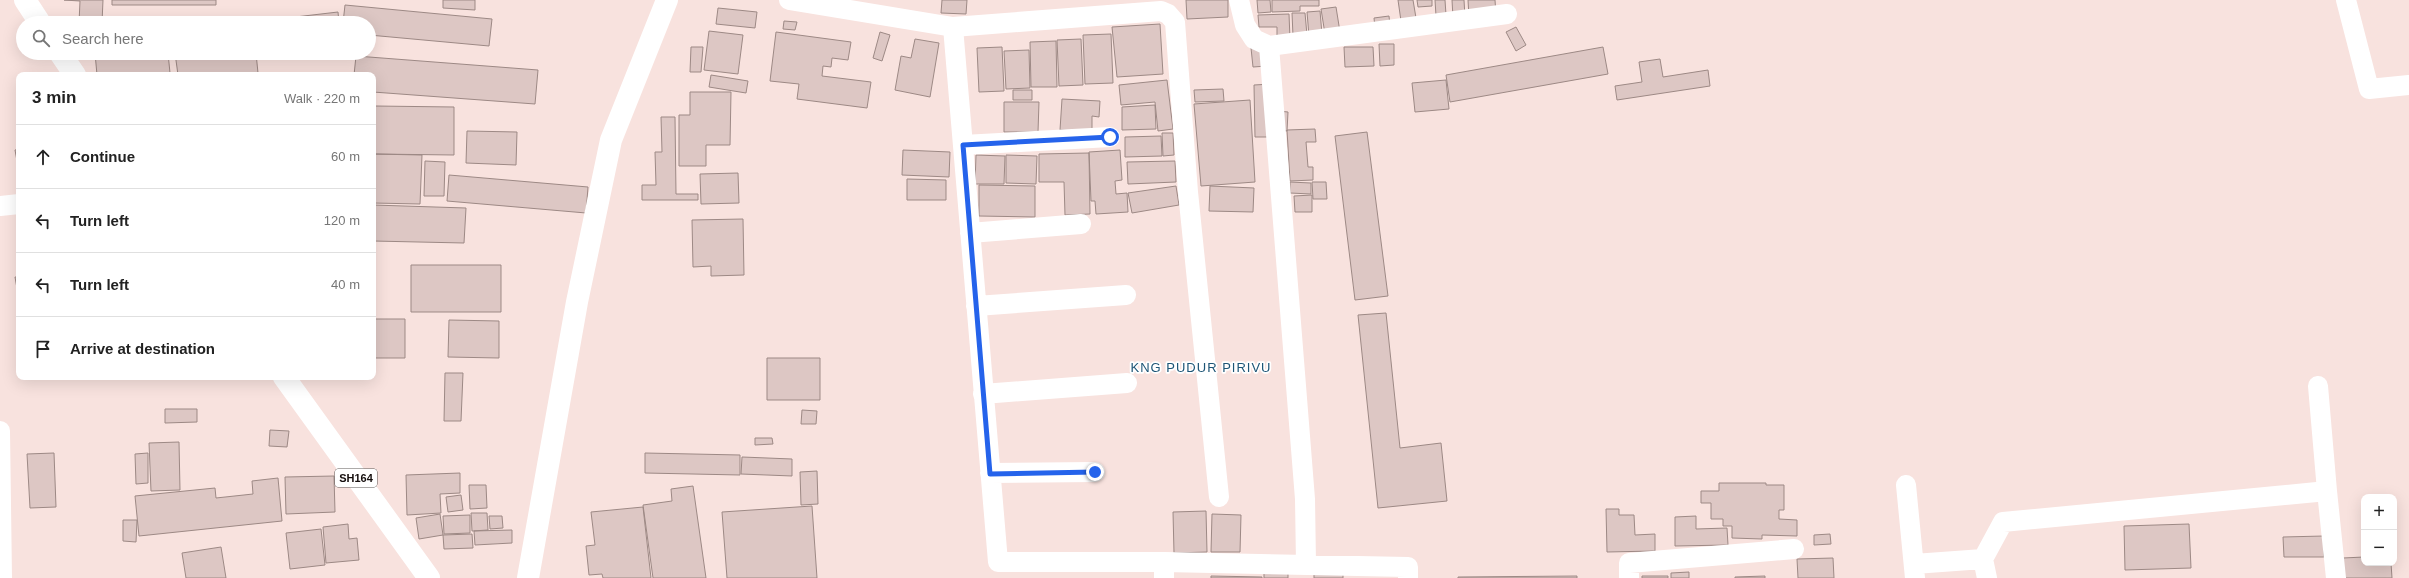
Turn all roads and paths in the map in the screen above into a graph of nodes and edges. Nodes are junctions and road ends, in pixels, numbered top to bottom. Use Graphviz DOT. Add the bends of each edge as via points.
graph roads {
  1 [pos="25,0"];
  2 [pos="667,0"];
  3 [pos="789,0"];
  4 [pos="1239,0"];
  5 [pos="2346,0"];
  6 [pos="1508,14"];
  7 [pos="35,16"];
  8 [pos="953,26"];
  9 [pos="1269,46"];
  10 [pos="65,60"];
  11 [pos="73,72"];
  12 [pos="2409,85"];
  13 [pos="1110,137"];
  14 [pos="963,145"];
  15 [pos="16,204"];
  16 [pos="0,206"];
  17 [pos="1081,224"];
  18 [pos="970,233"];
  19 [pos="1126,295"];
  20 [pos="976,306"];
  21 [pos="286,380"];
  22 [pos="1127,383"];
  23 [pos="2318,386"];
  24 [pos="984,394"];
  25 [pos="0,431"];
  26 [pos="1095,472"];
  27 [pos="990,474"];
  28 [pos="1906,485"];
  29 [pos="2326,491"];
  30 [pos="1219,497"];
  31 [pos="1794,549"];
  32 [pos="1983,559"];
  33 [pos="1306,564"];
  34 [pos="1164,570"];
  35 [pos="1915,571"];
  36 [pos="2,578"];
  37 [pos="428,578"];
  38 [pos="528,578"];
  39 [pos="1408,578"];
  40 [pos="1629,578"];
  41 [pos="1987,578"];
  42 [pos="2336,578"];
  1 -- 7 [label="main road"];
  2 -- 38 [label="main road" via="611,140 577,302"];
  3 -- 8 [label="street"];
  4 -- 9 [label="street" via="1245,25 1254,39"];
  5 -- 12 [label="street" via="2369,89"];
  6 -- 9 [label="street"];
  8 -- 14 [label="street"];
  8 -- 30 [label="street" via="1161,11 1175,22 1189,199"];
  9 -- 33 [label="street" via="1306,499"];
  10 -- 11 [label="main road"];
  13 -- 14 [label="street"];
  14 -- 18 [label="street"];
  15 -- 16 [label="street"];
  17 -- 18 [label="street"];
  18 -- 20 [label="street"];
  19 -- 20 [label="street"];
  20 -- 24 [label="street"];
  21 -- 37 [label="main road, SH164"];
  22 -- 24 [label="street"];
  23 -- 29 [label="street"];
  24 -- 27 [label="street"];
  25 -- 36 [label="street"];
  26 -- 27 [label="street"];
  27 -- 34 [label="street" via="998,562"];
  28 -- 35 [label="street"];
  29 -- 32 [label="street" via="2003,522"];
  29 -- 42 [label="street"];
  31 -- 40 [label="street" via="1629,563"];
  32 -- 35 [label="street"];
  32 -- 41 [label="street"];
  33 -- 34 [label="street"];
  33 -- 39 [label="street" via="1408,567"];
}
